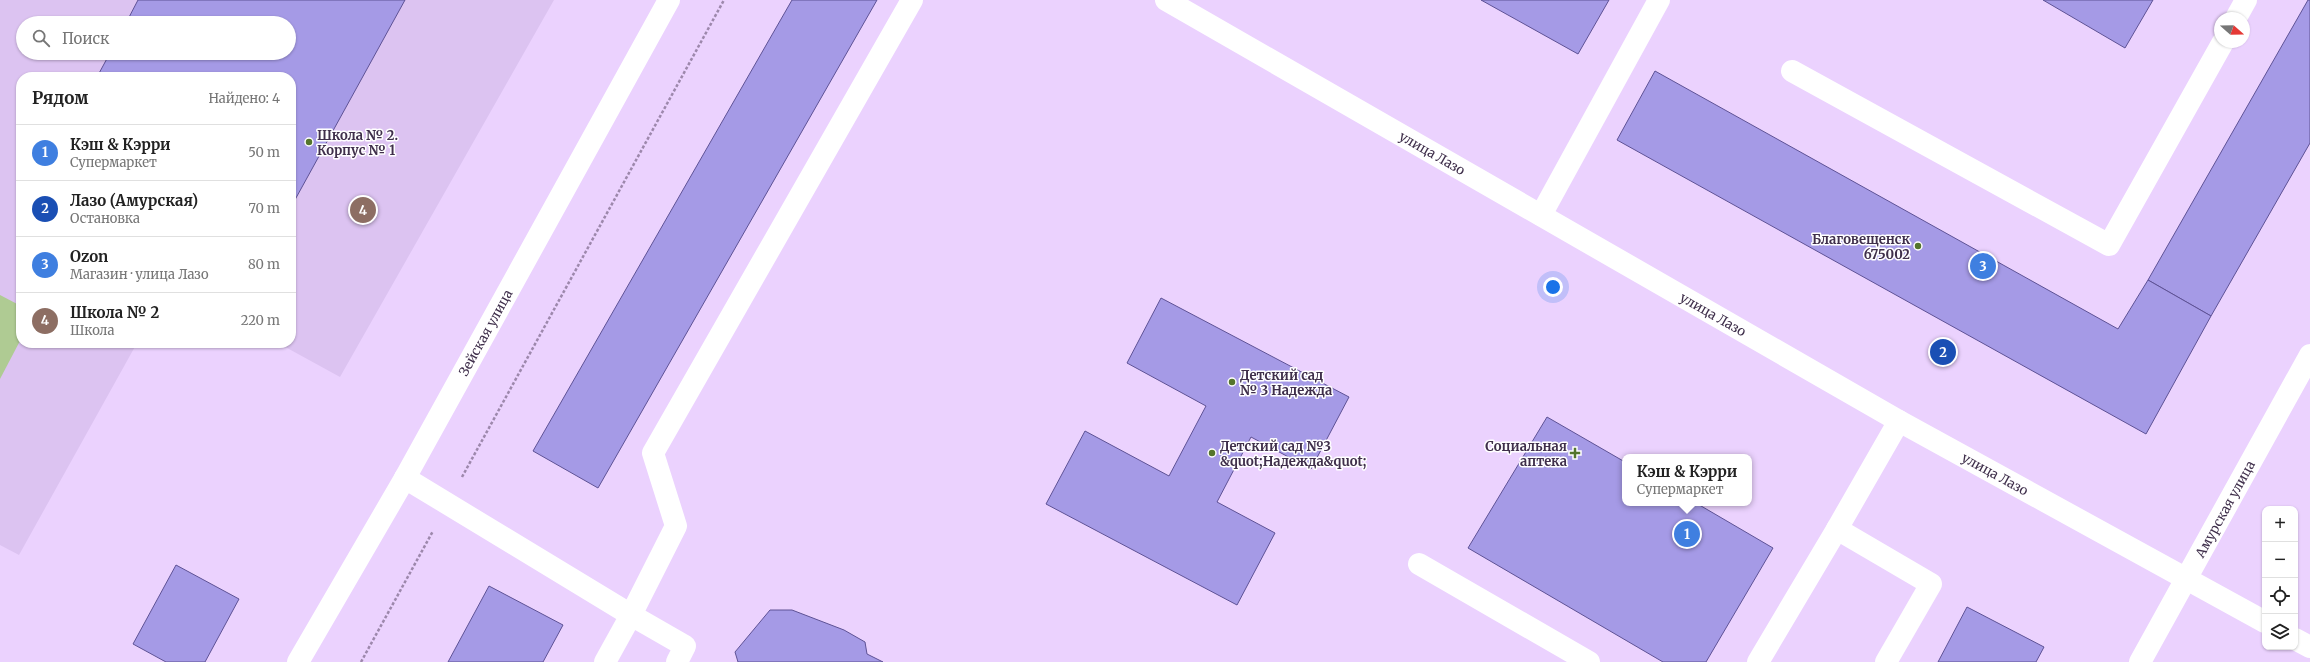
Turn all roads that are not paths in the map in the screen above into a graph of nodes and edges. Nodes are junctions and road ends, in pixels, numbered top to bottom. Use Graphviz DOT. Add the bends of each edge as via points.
graph roads {
  1 [pos="669,0"];
  2 [pos="912,0"];
  3 [pos="1166,0"];
  4 [pos="1659,0"];
  5 [pos="2246,0"];
  6 [pos="2239,12"];
  7 [pos="2220,48"];
  8 [pos="1792,71"];
  9 [pos="1540,215"];
  10 [pos="2310,355"];
  11 [pos="1899,421"];
  12 [pos="405,478"];
  13 [pos="1837,529"];
  14 [pos="1419,564"];
  15 [pos="2185,578"];
  16 [pos="632,615"];
  17 [pos="2262,620"];
  18 [pos="2298,641"];
  19 [pos="2310,647"];
  20 [pos="298,662"];
  21 [pos="605,662"];
  22 [pos="677,662"];
  23 [pos="1589,662"];
  24 [pos="1758,662"];
  25 [pos="1886,662"];
  26 [pos="2140,662"];
  1 -- 12 [label="main road, Зейская улица"];
  2 -- 16 [label="main road" via="653,453 676,526"];
  3 -- 9 [label="main road, улица Лазо"];
  4 -- 9 [label="main road"];
  5 -- 6 [label="main road"];
  7 -- 8 [label="main road" via="2109,245"];
  9 -- 11 [label="main road, улица Лазо"];
  10 -- 15 [label="main road, Амурская улица"];
  11 -- 13 [label="main road"];
  11 -- 15 [label="main road, улица Лазо"];
  12 -- 16 [label="main road"];
  12 -- 20 [label="main road, Зейская улица"];
  13 -- 24 [label="main road"];
  13 -- 25 [label="main road" via="1931,584"];
  14 -- 23 [label="main road"];
  15 -- 17 [label="main road, улица Лазо"];
  15 -- 26 [label="main road, Амурская улица"];
  16 -- 21 [label="main road"];
  16 -- 22 [label="main road" via="685,646"];
  18 -- 19 [label="main road"];
}
